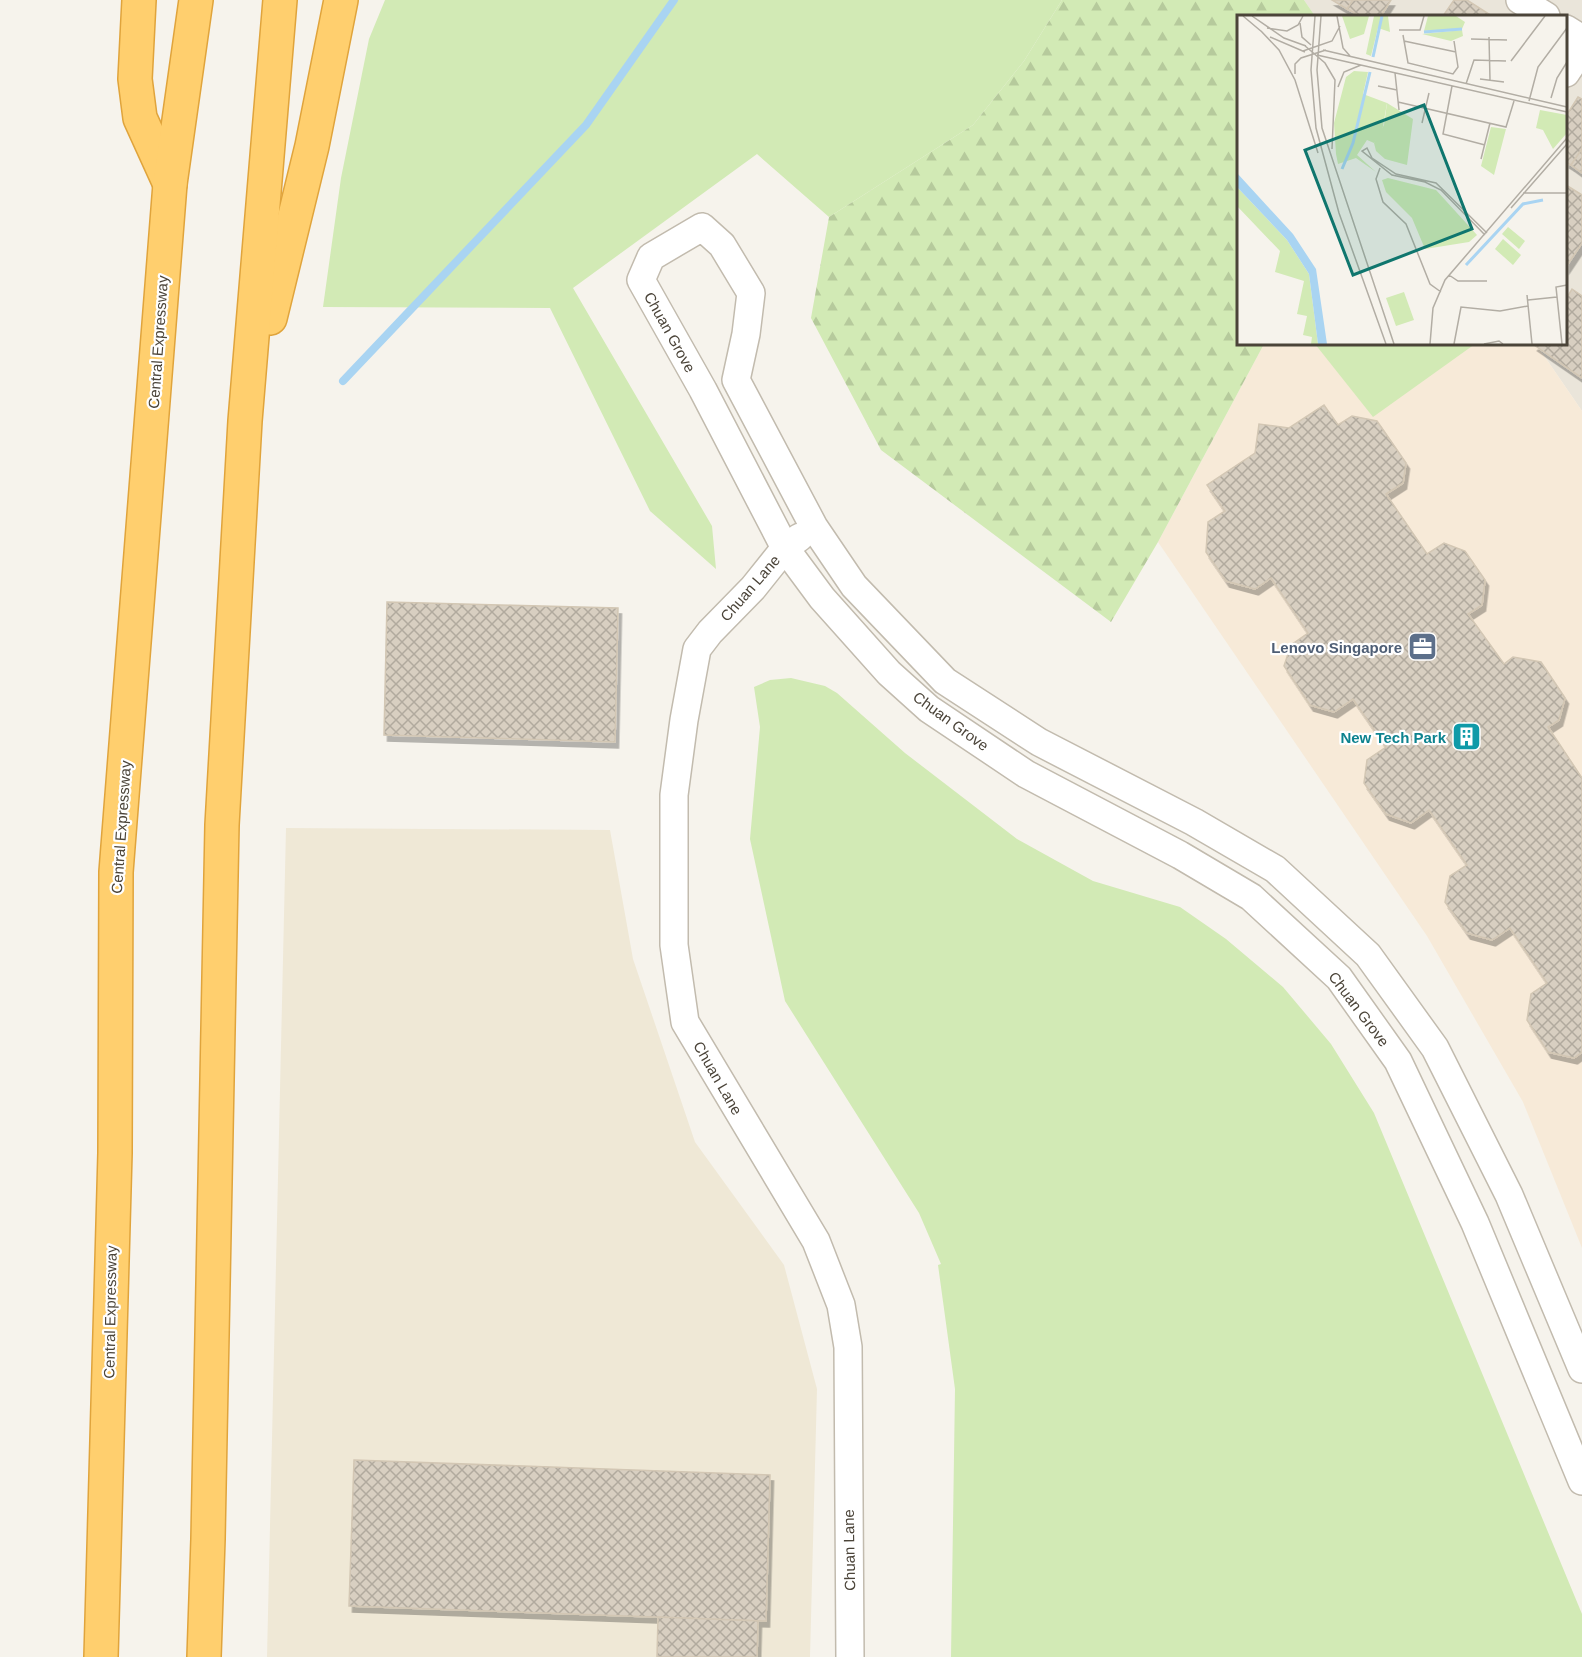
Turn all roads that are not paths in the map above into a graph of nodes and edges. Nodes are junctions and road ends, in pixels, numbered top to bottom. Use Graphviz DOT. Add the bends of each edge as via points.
graph roads {
  1 [pos="139,0"];
  2 [pos="196,0"];
  3 [pos="280,0"];
  4 [pos="341,0"];
  5 [pos="1520,0"];
  6 [pos="1544,15"];
  7 [pos="1567,30"];
  8 [pos="1582,39"];
  9 [pos="1582,49"];
  10 [pos="1567,72"];
  11 [pos="170,184"];
  12 [pos="245,422"];
  13 [pos="814,526"];
  14 [pos="785,548"];
  15 [pos="1582,1369"];
  16 [pos="1582,1481"];
  17 [pos="101,1657"];
  18 [pos="204,1657"];
  19 [pos="850,1657"];
  1 -- 11 [label="highway" via="135,79 140,118"];
  2 -- 11 [label="highway, Central Expressway"];
  3 -- 12 [label="highway"];
  4 -- 12 [label="highway" via="312,146"];
  5 -- 6 [label="street"];
  7 -- 8 [label="street"];
  9 -- 10 [label="street"];
  11 -- 17 [label="highway, Central Expressway" via="116,872 115,1153"];
  12 -- 18 [label="highway" via="222,825"];
  13 -- 14 [label="street, Chuan Lane"];
  13 -- 14 [label="street, Chuan Grove" via="736,380 751,293 722,245 702,227 651,257 641,280"];
  13 -- 15 [label="street, Chuan Grove" via="854,586 945,681 1039,742 1194,822 1275,869 1368,955 1435,1048 1509,1195"];
  14 -- 16 [label="street, Chuan Grove" via="822,598 889,673 929,709 1026,774 1251,897 1339,978 1398,1061 1475,1223"];
  14 -- 19 [label="street, Chuan Lane" via="697,649 674,795 674,945 685,1022 816,1241 841,1305 848,1347"];
}
